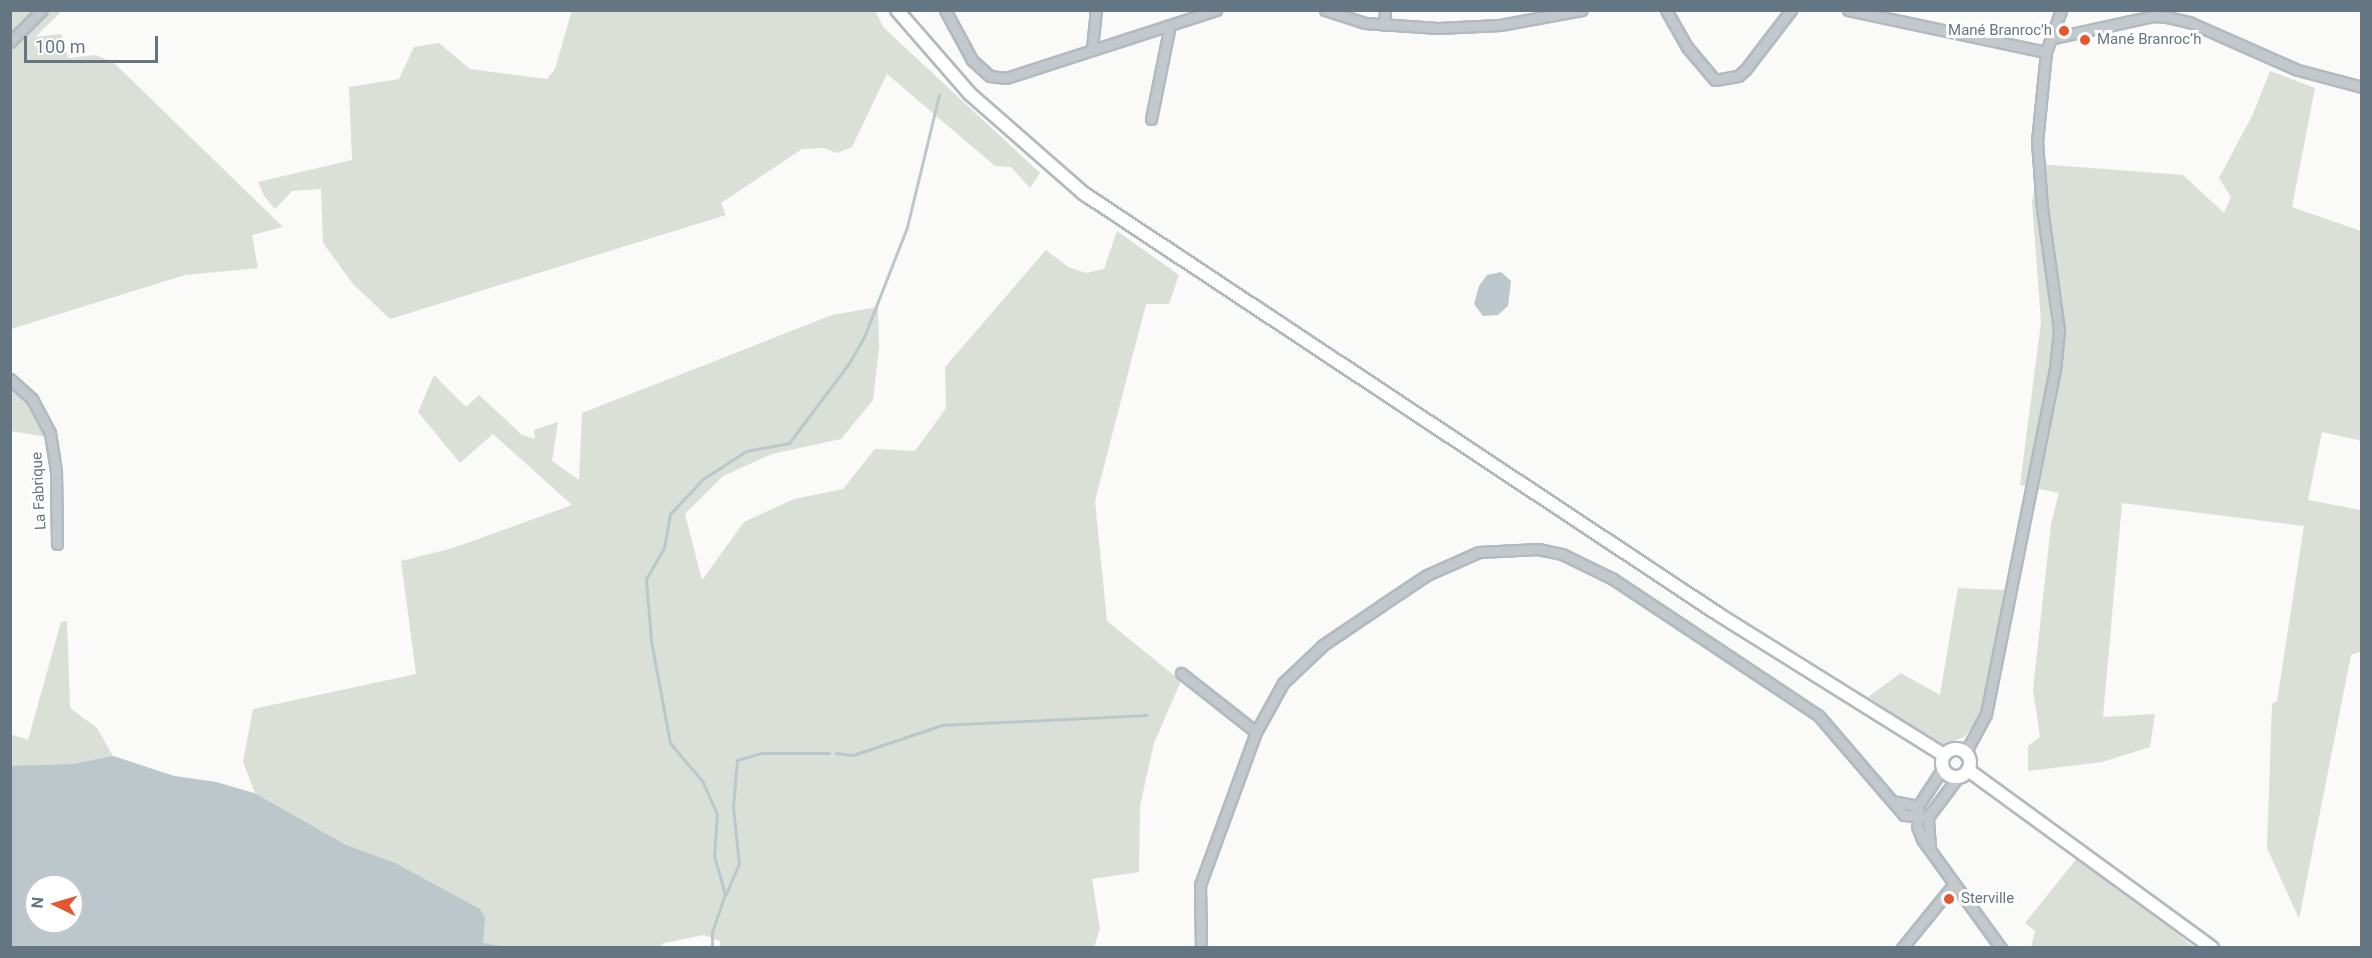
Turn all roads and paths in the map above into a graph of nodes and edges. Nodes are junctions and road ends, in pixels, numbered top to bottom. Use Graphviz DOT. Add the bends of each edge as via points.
graph roads {
  1 [pos="42,10"];
  2 [pos="897,10"];
  3 [pos="945,10"];
  4 [pos="1096,10"];
  5 [pos="1216,10"];
  6 [pos="1325,10"];
  7 [pos="1385,10"];
  8 [pos="1582,10"];
  9 [pos="1666,10"];
  10 [pos="1791,10"];
  11 [pos="1848,10"];
  12 [pos="2061,10"];
  13 [pos="1170,25"];
  14 [pos="1384,25"];
  15 [pos="2053,38"];
  16 [pos="10,42"];
  17 [pos="1092,48"];
  18 [pos="2046,52"];
  19 [pos="2361,87"];
  20 [pos="1151,118"];
  21 [pos="10,379"];
  22 [pos="57,544"];
  23 [pos="1181,673"];
  24 [pos="1256,732"];
  25 [pos="1965,753"];
  26 [pos="1943,761"];
  27 [pos="1963,774"];
  28 [pos="1892,801"];
  29 [pos="1918,806"];
  30 [pos="1928,817"];
  31 [pos="1917,818"];
  32 [pos="1930,848"];
  33 [pos="1954,884"];
  34 [pos="1201,948"];
  35 [pos="1902,948"];
  36 [pos="2001,948"];
  37 [pos="2212,948"];
  1 -- 16 [label="street"];
  2 -- 26 [label="main road" via="970,94 1083,194"];
  3 -- 17 [label="street" via="972,60 990,76 1006,78"];
  4 -- 17 [label="street"];
  5 -- 13 [label="street"];
  6 -- 14 [label="street"];
  7 -- 14 [label="street"];
  8 -- 14 [label="street" via="1478,28"];
  9 -- 10 [label="street" via="1687,47 1715,80 1738,76 1745,70"];
  11 -- 18 [label="street"];
  12 -- 15 [label="street"];
  13 -- 17 [label="street"];
  13 -- 20 [label="street"];
  15 -- 18 [label="street"];
  15 -- 19 [label="street" via="2167,17 2189,22 2298,70"];
  18 -- 25 [label="street" via="2037,142 2059,330 2055,370 1986,714"];
  21 -- 22 [label="street, La Fabrique" via="32,399 50,433 56,471"];
  23 -- 24 [label="street"];
  24 -- 28 [label="street" via="1270,702 1300,663 1427,575 1479,552 1538,549 1562,555 1613,579 1818,715"];
  24 -- 34 [label="street" via="1200,885"];
  25 -- 26 [label="main road" via="1953,750"];
  25 -- 27 [label="main road"];
  26 -- 27 [label="main road" via="1948,775"];
  26 -- 29 [label="street"];
  27 -- 30 [label="street"];
  27 -- 37 [label="main road" via="2164,909"];
  28 -- 29 [label="street"];
  28 -- 31 [label="street" via="1904,815"];
  29 -- 31 [label="street"];
  30 -- 31 [label="street"];
  30 -- 32 [label="street"];
  31 -- 32 [label="street" via="1922,839"];
  32 -- 33 [label="street"];
  33 -- 35 [label="street"];
  33 -- 36 [label="street"];
}
